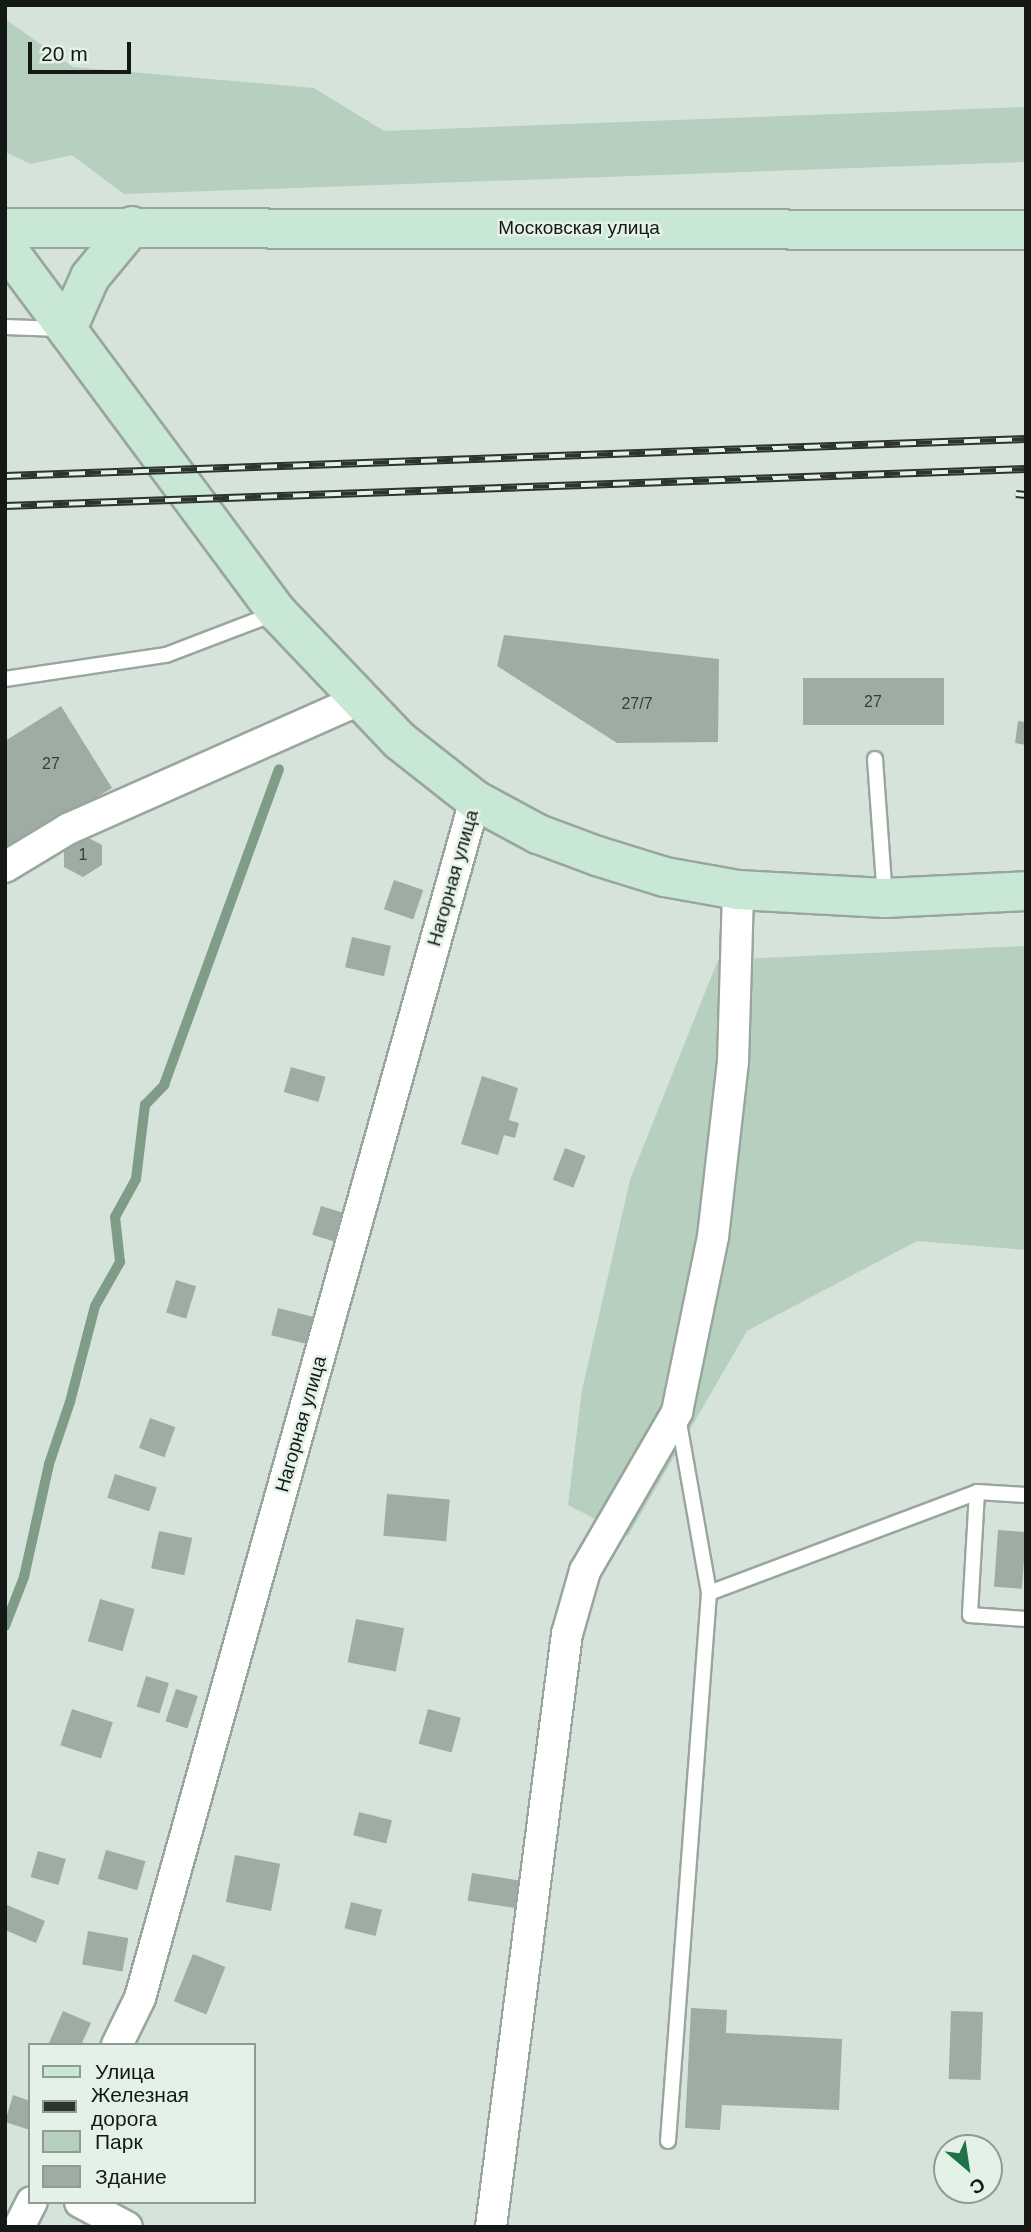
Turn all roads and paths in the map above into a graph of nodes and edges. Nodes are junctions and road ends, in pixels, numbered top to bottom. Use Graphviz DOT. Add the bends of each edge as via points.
graph roads {
  1 [pos="132,226"];
  2 [pos="5,228"];
  3 [pos="1026,230"];
  4 [pos="5,246"];
  5 [pos="5,327"];
  6 [pos="66,329"];
  7 [pos="277,612"];
  8 [pos="5,679"];
  9 [pos="359,700"];
  10 [pos="875,759"];
  11 [pos="475,800"];
  12 [pos="5,867"];
  13 [pos="738,890"];
  14 [pos="1026,891"];
  15 [pos="885,898"];
  16 [pos="677,1412"];
  17 [pos="978,1492"];
  18 [pos="1026,1495"];
  19 [pos="709,1592"];
  20 [pos="1026,1619"];
  21 [pos="118,2043"];
  22 [pos="668,2141"];
  23 [pos="31,2204"];
  24 [pos="83,2204"];
  25 [pos="19,2227"];
  26 [pos="127,2227"];
  27 [pos="491,2227"];
  1 -- 2 [label="main road, Московская улица"];
  1 -- 3 [label="main road, Московская улица"];
  1 -- 6 [label="main road" via="90,277"];
  4 -- 6 [label="main road"];
  5 -- 6 [label="lane"];
  6 -- 7 [label="main road"];
  7 -- 8 [label="lane" via="166,654"];
  7 -- 9 [label="main road"];
  9 -- 11 [label="main road" via="400,741"];
  9 -- 12 [label="street" via="68,829"];
  10 -- 15 [label="lane"];
  11 -- 13 [label="main road" via="537,834 597,856 665,877"];
  11 -- 21 [label="street, Нагорная улица" via="141,1998"];
  13 -- 15 [label="main road"];
  13 -- 16 [label="street" via="733,1062 715,1223"];
  14 -- 15 [label="main road"];
  16 -- 19 [label="lane"];
  16 -- 27 [label="street" via="585,1571 568,1634"];
  17 -- 18 [label="lane"];
  17 -- 19 [label="lane"];
  17 -- 20 [label="lane" via="970,1615"];
  19 -- 22 [label="lane"];
  23 -- 25 [label="street"];
  24 -- 26 [label="street"];
}
